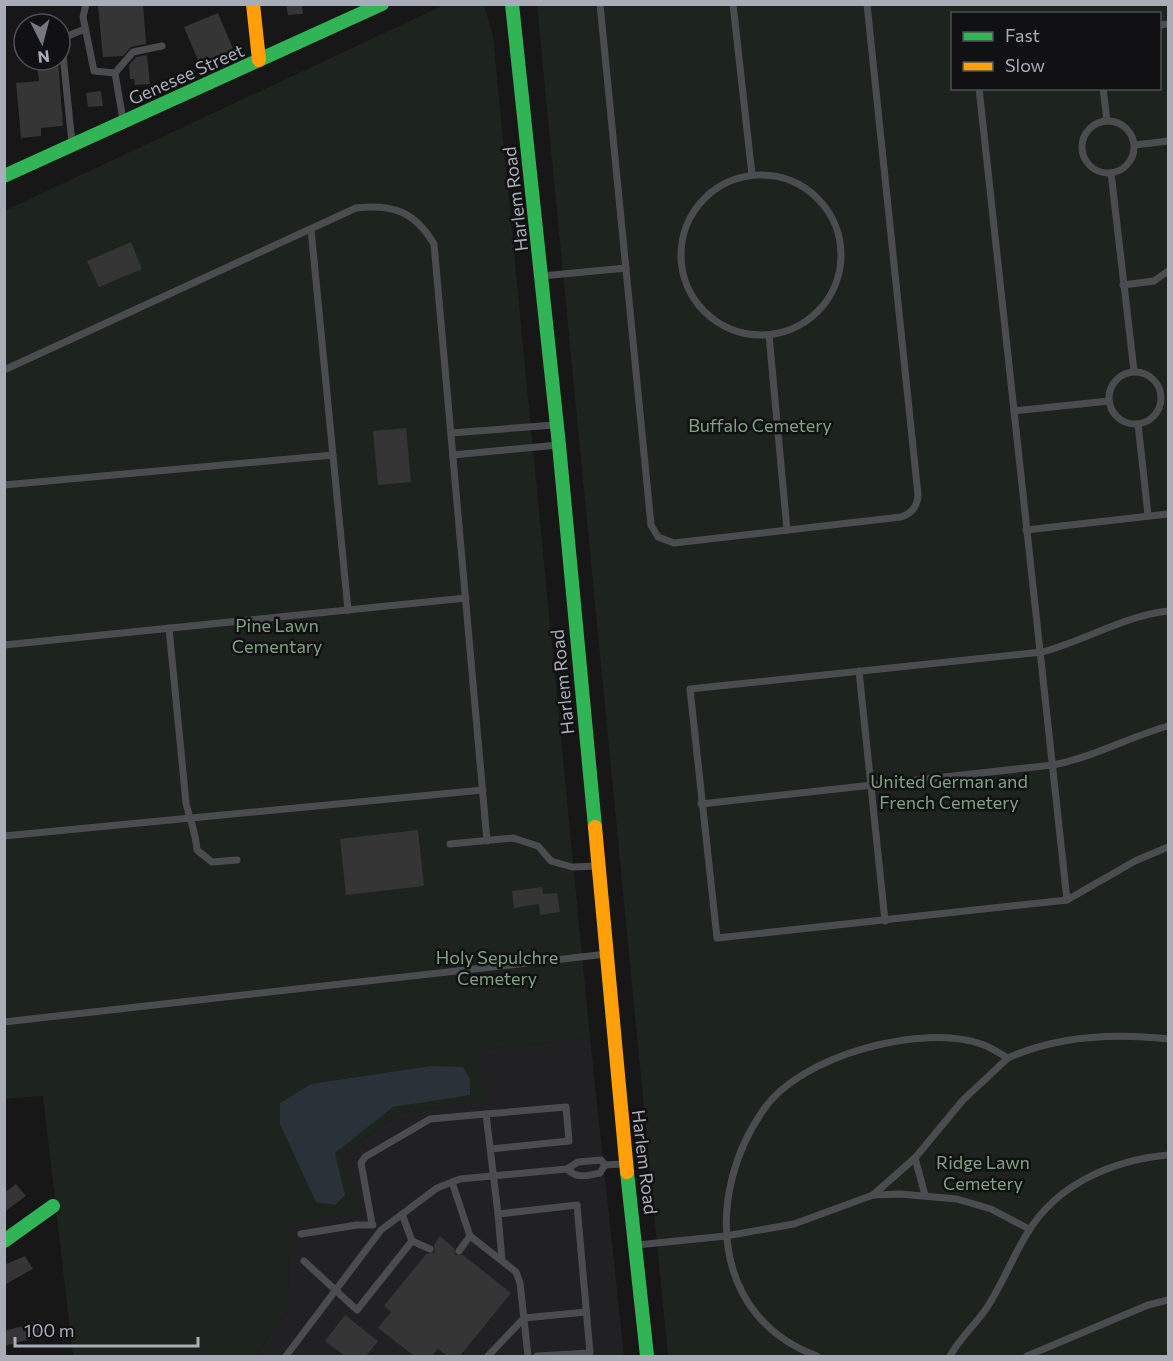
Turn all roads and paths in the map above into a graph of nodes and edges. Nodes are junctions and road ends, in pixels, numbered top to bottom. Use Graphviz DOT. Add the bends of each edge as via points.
graph roads {
  1 [pos="86,4"];
  2 [pos="252,4"];
  3 [pos="382,4"];
  4 [pos="512,4"];
  5 [pos="600,4"];
  6 [pos="733,4"];
  7 [pos="867,4"];
  8 [pos="85,29"];
  9 [pos="72,34"];
  10 [pos="162,46"];
  11 [pos="259,60"];
  12 [pos="65,72"];
  13 [pos="115,73"];
  14 [pos="979,90"];
  15 [pos="1103,90"];
  16 [pos="1107,121"];
  17 [pos="123,122"];
  18 [pos="1168,141"];
  19 [pos="1135,145"];
  20 [pos="72,146"];
  21 [pos="1112,173"];
  22 [pos="752,175"];
  23 [pos="4,176"];
  24 [pos="311,228"];
  25 [pos="626,268"];
  26 [pos="1168,271"];
  27 [pos="542,276"];
  28 [pos="1123,285"];
  29 [pos="769,334"];
  30 [pos="4,370"];
  31 [pos="1134,371"];
  32 [pos="1165,395"];
  33 [pos="1109,401"];
  34 [pos="1014,411"];
  35 [pos="1138,424"];
  36 [pos="557,425"];
  37 [pos="451,432"];
  38 [pos="559,445"];
  39 [pos="333,454"];
  40 [pos="453,455"];
  41 [pos="4,485"];
  42 [pos="1168,514"];
  43 [pos="1148,516"];
  44 [pos="787,530"];
  45 [pos="1026,530"];
  46 [pos="466,598"];
  47 [pos="348,610"];
  48 [pos="1168,611"];
  49 [pos="169,628"];
  50 [pos="4,645"];
  51 [pos="1042,652"];
  52 [pos="859,671"];
  53 [pos="1168,726"];
  54 [pos="1053,765"];
  55 [pos="870,784"];
  56 [pos="483,790"];
  57 [pos="701,804"];
  58 [pos="189,818"];
  59 [pos="4,836"];
  60 [pos="487,841"];
  61 [pos="450,844"];
  62 [pos="1168,847"];
  63 [pos="237,860"];
  64 [pos="598,866"];
  65 [pos="1067,900"];
  66 [pos="885,921"];
  67 [pos="607,954"];
  68 [pos="4,1022"];
  69 [pos="1168,1039"];
  70 [pos="1008,1058"];
  71 [pos="486,1114"];
  72 [pos="490,1149"];
  73 [pos="1168,1155"];
  74 [pos="915,1158"];
  75 [pos="625,1163"];
  76 [pos="605,1166"];
  77 [pos="567,1169"];
  78 [pos="494,1176"];
  79 [pos="452,1182"];
  80 [pos="873,1195"];
  81 [pos="925,1195"];
  82 [pos="52,1206"];
  83 [pos="402,1214"];
  84 [pos="498,1214"];
  85 [pos="372,1224"];
  86 [pos="1029,1229"];
  87 [pos="381,1230"];
  88 [pos="301,1234"];
  89 [pos="470,1236"];
  90 [pos="726,1236"];
  91 [pos="4,1241"];
  92 [pos="412,1241"];
  93 [pos="636,1245"];
  94 [pos="430,1249"];
  95 [pos="459,1251"];
  96 [pos="502,1260"];
  97 [pos="304,1261"];
  98 [pos="335,1291"];
  99 [pos="1168,1300"];
  100 [pos="586,1312"];
  101 [pos="524,1318"];
  102 [pos="590,1355"];
  103 [pos="286,1356"];
  104 [pos="488,1356"];
  105 [pos="528,1356"];
  106 [pos="537,1356"];
  107 [pos="647,1356"];
  108 [pos="817,1356"];
  109 [pos="950,1356"];
  110 [pos="1027,1356"];
  1 -- 8 [label="lane"];
  2 -- 11 [label="main road"];
  3 -- 11 [label="main road, Genesee Street"];
  4 -- 27 [label="main road, Harlem Road"];
  5 -- 25 [label="lane"];
  6 -- 22 [label="lane"];
  7 -- 44 [label="lane" via="918,500 913,510 901,518"];
  8 -- 9 [label="lane"];
  8 -- 13 [label="lane" via="94,71"];
  10 -- 13 [label="lane" via="132,52"];
  11 -- 17 [label="main road, Genesee Street"];
  12 -- 20 [label="lane"];
  13 -- 17 [label="lane"];
  14 -- 34 [label="lane"];
  15 -- 16 [label="lane"];
  16 -- 19 [label="lane" via="1128,130"];
  16 -- 21 [label="lane" via="1091,127 1082,150 1095,170"];
  17 -- 20 [label="main road, Genesee Street"];
  18 -- 19 [label="lane"];
  19 -- 21 [label="lane" via="1129,164"];
  20 -- 23 [label="main road, Genesee Street"];
  21 -- 28 [label="lane"];
  22 -- 29 [label="lane" via="725,183 703,199 687,223 681,262 688,289 704,312 727,327 754,335"];
  22 -- 29 [label="lane" via="791,180 815,195 832,217 841,243 842,261 835,288 819,311 796,327"];
  24 -- 30 [label="lane"];
  24 -- 37 [label="lane" via="356,208 372,206 405,212 423,225 434,244"];
  24 -- 39 [label="lane"];
  25 -- 27 [label="lane"];
  25 -- 44 [label="lane" via="653,531 663,541 674,543"];
  26 -- 28 [label="lane" via="1154,281"];
  27 -- 36 [label="main road, Harlem Road"];
  28 -- 31 [label="lane"];
  29 -- 44 [label="lane"];
  31 -- 32 [label="lane" via="1153,378"];
  31 -- 33 [label="lane" via="1113,384"];
  32 -- 35 [label="lane" via="1153,417"];
  33 -- 34 [label="lane"];
  33 -- 35 [label="lane" via="1119,418"];
  34 -- 45 [label="lane"];
  35 -- 43 [label="lane"];
  36 -- 37 [label="lane"];
  36 -- 38 [label="main road, Harlem Road"];
  37 -- 40 [label="lane"];
  38 -- 40 [label="lane"];
  38 -- 64 [label="main road, Harlem Road"];
  39 -- 41 [label="lane"];
  39 -- 47 [label="lane"];
  40 -- 46 [label="lane"];
  42 -- 43 [label="lane"];
  43 -- 45 [label="lane"];
  45 -- 51 [label="lane"];
  46 -- 47 [label="lane"];
  46 -- 56 [label="lane"];
  47 -- 49 [label="lane"];
  48 -- 51 [label="lane" via="1123,621"];
  49 -- 50 [label="lane"];
  49 -- 58 [label="lane"];
  51 -- 52 [label="lane"];
  51 -- 54 [label="lane"];
  52 -- 55 [label="lane"];
  52 -- 57 [label="lane" via="690,689"];
  53 -- 54 [label="lane" via="1093,756"];
  54 -- 55 [label="lane"];
  54 -- 65 [label="lane"];
  55 -- 57 [label="lane"];
  55 -- 66 [label="lane"];
  56 -- 58 [label="lane"];
  56 -- 60 [label="lane"];
  57 -- 66 [label="lane" via="717,938"];
  58 -- 59 [label="lane"];
  58 -- 63 [label="lane" via="195,826 197,850 212,861"];
  60 -- 61 [label="lane"];
  60 -- 64 [label="lane" via="513,838 538,846 551,861 572,867"];
  62 -- 65 [label="lane"];
  64 -- 67 [label="main road, Harlem Road"];
  65 -- 66 [label="lane"];
  67 -- 68 [label="lane"];
  67 -- 75 [label="main road, Harlem Road"];
  69 -- 70 [label="lane" via="1131,1035 1079,1037"];
  70 -- 74 [label="lane" via="963,1100"];
  70 -- 90 [label="lane" via="984,1044 915,1039 859,1050 824,1062 790,1083 765,1107 747,1137 726,1211"];
  71 -- 72 [label="lane"];
  71 -- 72 [label="lane" via="566,1107 569,1141"];
  71 -- 85 [label="lane" via="430,1119 365,1157 361,1163"];
  72 -- 78 [label="lane"];
  73 -- 86 [label="lane" via="1115,1164 1088,1176 1061,1196"];
  74 -- 80 [label="lane"];
  74 -- 81 [label="lane"];
  75 -- 76 [label="lane"];
  75 -- 93 [label="main road, Harlem Road"];
  76 -- 77 [label="lane" via="601,1160 571,1164"];
  76 -- 77 [label="lane" via="600,1173 582,1177"];
  77 -- 78 [label="lane"];
  78 -- 79 [label="lane"];
  78 -- 84 [label="lane"];
  79 -- 83 [label="lane" via="437,1188"];
  79 -- 89 [label="lane"];
  80 -- 81 [label="lane"];
  80 -- 90 [label="lane" via="794,1224"];
  81 -- 86 [label="lane" via="991,1209"];
  82 -- 91 [label="main road"];
  83 -- 87 [label="lane"];
  83 -- 92 [label="lane"];
  84 -- 96 [label="lane"];
  84 -- 100 [label="lane" via="577,1206"];
  85 -- 87 [label="lane"];
  85 -- 88 [label="lane"];
  86 -- 109 [label="lane" via="986,1309 960,1338"];
  87 -- 98 [label="lane"];
  89 -- 95 [label="lane"];
  89 -- 96 [label="lane"];
  90 -- 93 [label="lane"];
  90 -- 108 [label="lane" via="737,1282 758,1319 779,1337"];
  92 -- 94 [label="lane"];
  92 -- 98 [label="lane" via="357,1310"];
  93 -- 107 [label="main road, Harlem Road"];
  96 -- 101 [label="lane" via="516,1272"];
  97 -- 98 [label="lane"];
  98 -- 103 [label="lane"];
  99 -- 110 [label="lane"];
  100 -- 101 [label="lane"];
  100 -- 102 [label="lane"];
  101 -- 104 [label="lane"];
  101 -- 105 [label="lane"];
  102 -- 106 [label="lane"];
}
